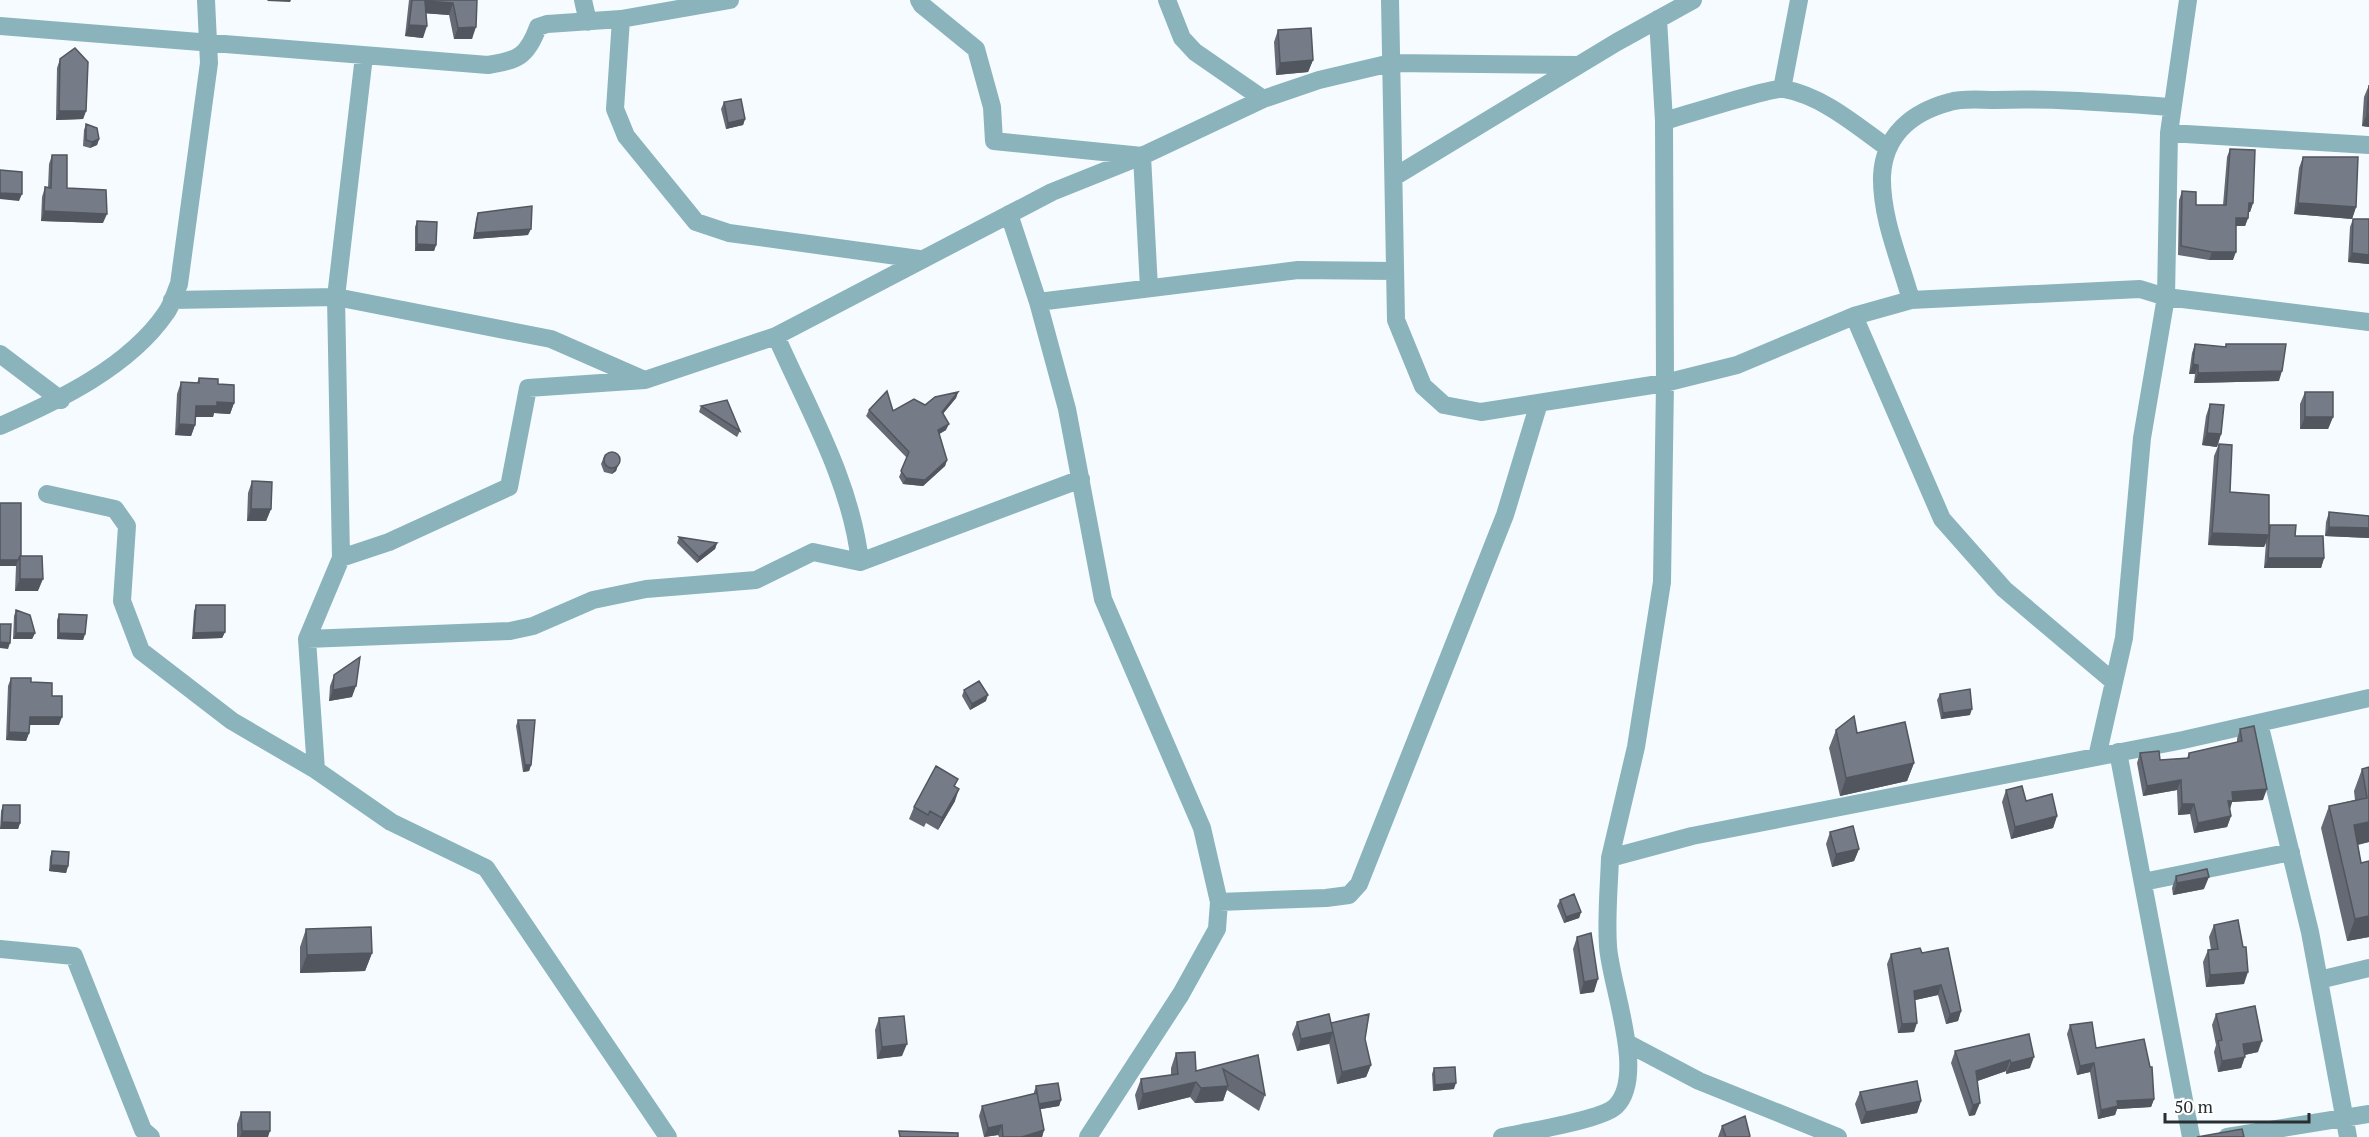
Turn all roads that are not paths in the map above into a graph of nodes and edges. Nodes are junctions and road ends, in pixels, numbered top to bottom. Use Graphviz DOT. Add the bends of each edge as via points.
graph roads {
  1 [pos="206,0"];
  2 [pos="583,0"];
  3 [pos="730,0"];
  4 [pos="919,0"];
  5 [pos="1167,0"];
  6 [pos="1390,0"];
  7 [pos="1799,0"];
  8 [pos="2188,0"];
  9 [pos="1690,1"];
  10 [pos="621,19"];
  11 [pos="1658,19"];
  12 [pos="588,22"];
  13 [pos="0,26"];
  14 [pos="209,43"];
  15 [pos="364,56"];
  16 [pos="1391,63"];
  17 [pos="1578,65"];
  18 [pos="1782,89"];
  19 [pos="1263,99"];
  20 [pos="2172,107"];
  21 [pos="1664,121"];
  22 [pos="2169,133"];
  23 [pos="2369,145"];
  24 [pos="1888,148"];
  25 [pos="1142,156"];
  26 [pos="1394,177"];
  27 [pos="1009,214"];
  28 [pos="919,259"];
  29 [pos="1395,271"];
  30 [pos="1149,288"];
  31 [pos="336,297"];
  32 [pos="2166,297"];
  33 [pos="172,300"];
  34 [pos="1911,300"];
  35 [pos="1038,302"];
  36 [pos="1854,316"];
  37 [pos="2369,322"];
  38 [pos="776,336"];
  39 [pos="0,354"];
  40 [pos="645,380"];
  41 [pos="1665,383"];
  42 [pos="61,400"];
  43 [pos="1539,403"];
  44 [pos="0,426"];
  45 [pos="1081,479"];
  46 [pos="47,494"];
  47 [pos="341,558"];
  48 [pos="860,562"];
  49 [pos="307,639"];
  50 [pos="2114,682"];
  51 [pos="2369,698"];
  52 [pos="2259,723"];
  53 [pos="2118,752"];
  54 [pos="2097,757"];
  55 [pos="316,770"];
  56 [pos="2290,852"];
  57 [pos="1610,858"];
  58 [pos="2143,882"];
  59 [pos="1219,902"];
  60 [pos="0,949"];
  61 [pos="2369,968"];
  62 [pos="2319,980"];
  63 [pos="1627,1043"];
  64 [pos="2369,1114"];
  65 [pos="2346,1128"];
  66 [pos="1534,1134"];
  67 [pos="151,1137"];
  68 [pos="668,1137"];
  69 [pos="1088,1137"];
  70 [pos="1502,1137"];
  71 [pos="1838,1137"];
  72 [pos="2191,1137"];
  73 [pos="2227,1137"];
  1 -- 14 [label="street"];
  2 -- 12 [label="street"];
  3 -- 10 [label="street"];
  4 -- 25 [label="street" via="976,49 992,107 994,141"];
  5 -- 19 [label="street" via="1182,38 1195,52"];
  6 -- 16 [label="street"];
  7 -- 18 [label="street"];
  8 -- 20 [label="street"];
  9 -- 11 [label="street"];
  10 -- 12 [label="street"];
  10 -- 28 [label="street" via="615,109 626,136 696,222 729,233"];
  11 -- 17 [label="street"];
  11 -- 21 [label="street"];
  12 -- 15 [label="street" via="538,27 525,52 514,61 488,65"];
  13 -- 14 [label="street"];
  14 -- 15 [label="street"];
  14 -- 33 [label="street" via="178,284"];
  15 -- 31 [label="street"];
  16 -- 17 [label="street"];
  16 -- 19 [label="street" via="1319,80"];
  16 -- 26 [label="street"];
  17 -- 26 [label="street"];
  18 -- 21 [label="street"];
  18 -- 24 [label="street" via="1808,96"];
  19 -- 25 [label="street"];
  20 -- 22 [label="street"];
  20 -- 24 [label="street" via="2050,98 1951,101 1923,112 1898,129"];
  21 -- 41 [label="street"];
  22 -- 23 [label="street"];
  22 -- 32 [label="street"];
  24 -- 34 [label="street" via="1882,175 1883,204"];
  25 -- 27 [label="street"];
  25 -- 30 [label="street"];
  26 -- 29 [label="street"];
  27 -- 28 [label="street"];
  27 -- 35 [label="street"];
  28 -- 38 [label="street"];
  29 -- 30 [label="street" via="1298,270"];
  29 -- 43 [label="street" via="1396,320 1423,386 1444,405 1481,412"];
  30 -- 35 [label="street"];
  31 -- 33 [label="street"];
  31 -- 40 [label="street" via="551,339"];
  31 -- 47 [label="street"];
  32 -- 34 [label="street" via="2140,289"];
  32 -- 37 [label="street"];
  32 -- 50 [label="street" via="2142,438 2124,638"];
  33 -- 42 [label="street" via="140,345"];
  34 -- 36 [label="street"];
  35 -- 45 [label="street"];
  36 -- 41 [label="street" via="1737,365"];
  36 -- 50 [label="street" via="1942,519 2004,589"];
  38 -- 40 [label="street"];
  38 -- 48 [label="street" via="844,488"];
  39 -- 42 [label="street"];
  40 -- 47 [label="street" via="528,388 509,487 388,542"];
  41 -- 43 [label="street"];
  41 -- 57 [label="street" via="1662,582 1636,747"];
  42 -- 44 [label="street"];
  43 -- 59 [label="street" via="1505,515 1359,884 1349,895 1326,898"];
  45 -- 48 [label="street"];
  45 -- 59 [label="street" via="1103,599 1202,828"];
  46 -- 55 [label="street" via="115,508 127,526 122,601 141,651 231,721"];
  47 -- 49 [label="street"];
  48 -- 49 [label="street" via="813,552 756,579 646,589 593,600 533,627 510,631"];
  49 -- 55 [label="street"];
  50 -- 54 [label="street"];
  51 -- 52 [label="street"];
  52 -- 53 [label="street"];
  52 -- 56 [label="street"];
  53 -- 54 [label="street"];
  53 -- 58 [label="street"];
  54 -- 57 [label="street" via="1692,836"];
  55 -- 68 [label="street" via="391,822 486,868"];
  56 -- 58 [label="street"];
  56 -- 62 [label="street"];
  57 -- 63 [label="street" via="1608,946"];
  58 -- 72 [label="street"];
  59 -- 69 [label="street" via="1217,929"];
  60 -- 67 [label="street" via="74,956 143,1130"];
  61 -- 62 [label="street"];
  62 -- 65 [label="street"];
  63 -- 66 [label="street" via="1627,1087 1616,1107"];
  63 -- 71 [label="street" via="1699,1081"];
  64 -- 65 [label="street"];
  65 -- 73 [label="street"];
  66 -- 70 [label="street"];
}
